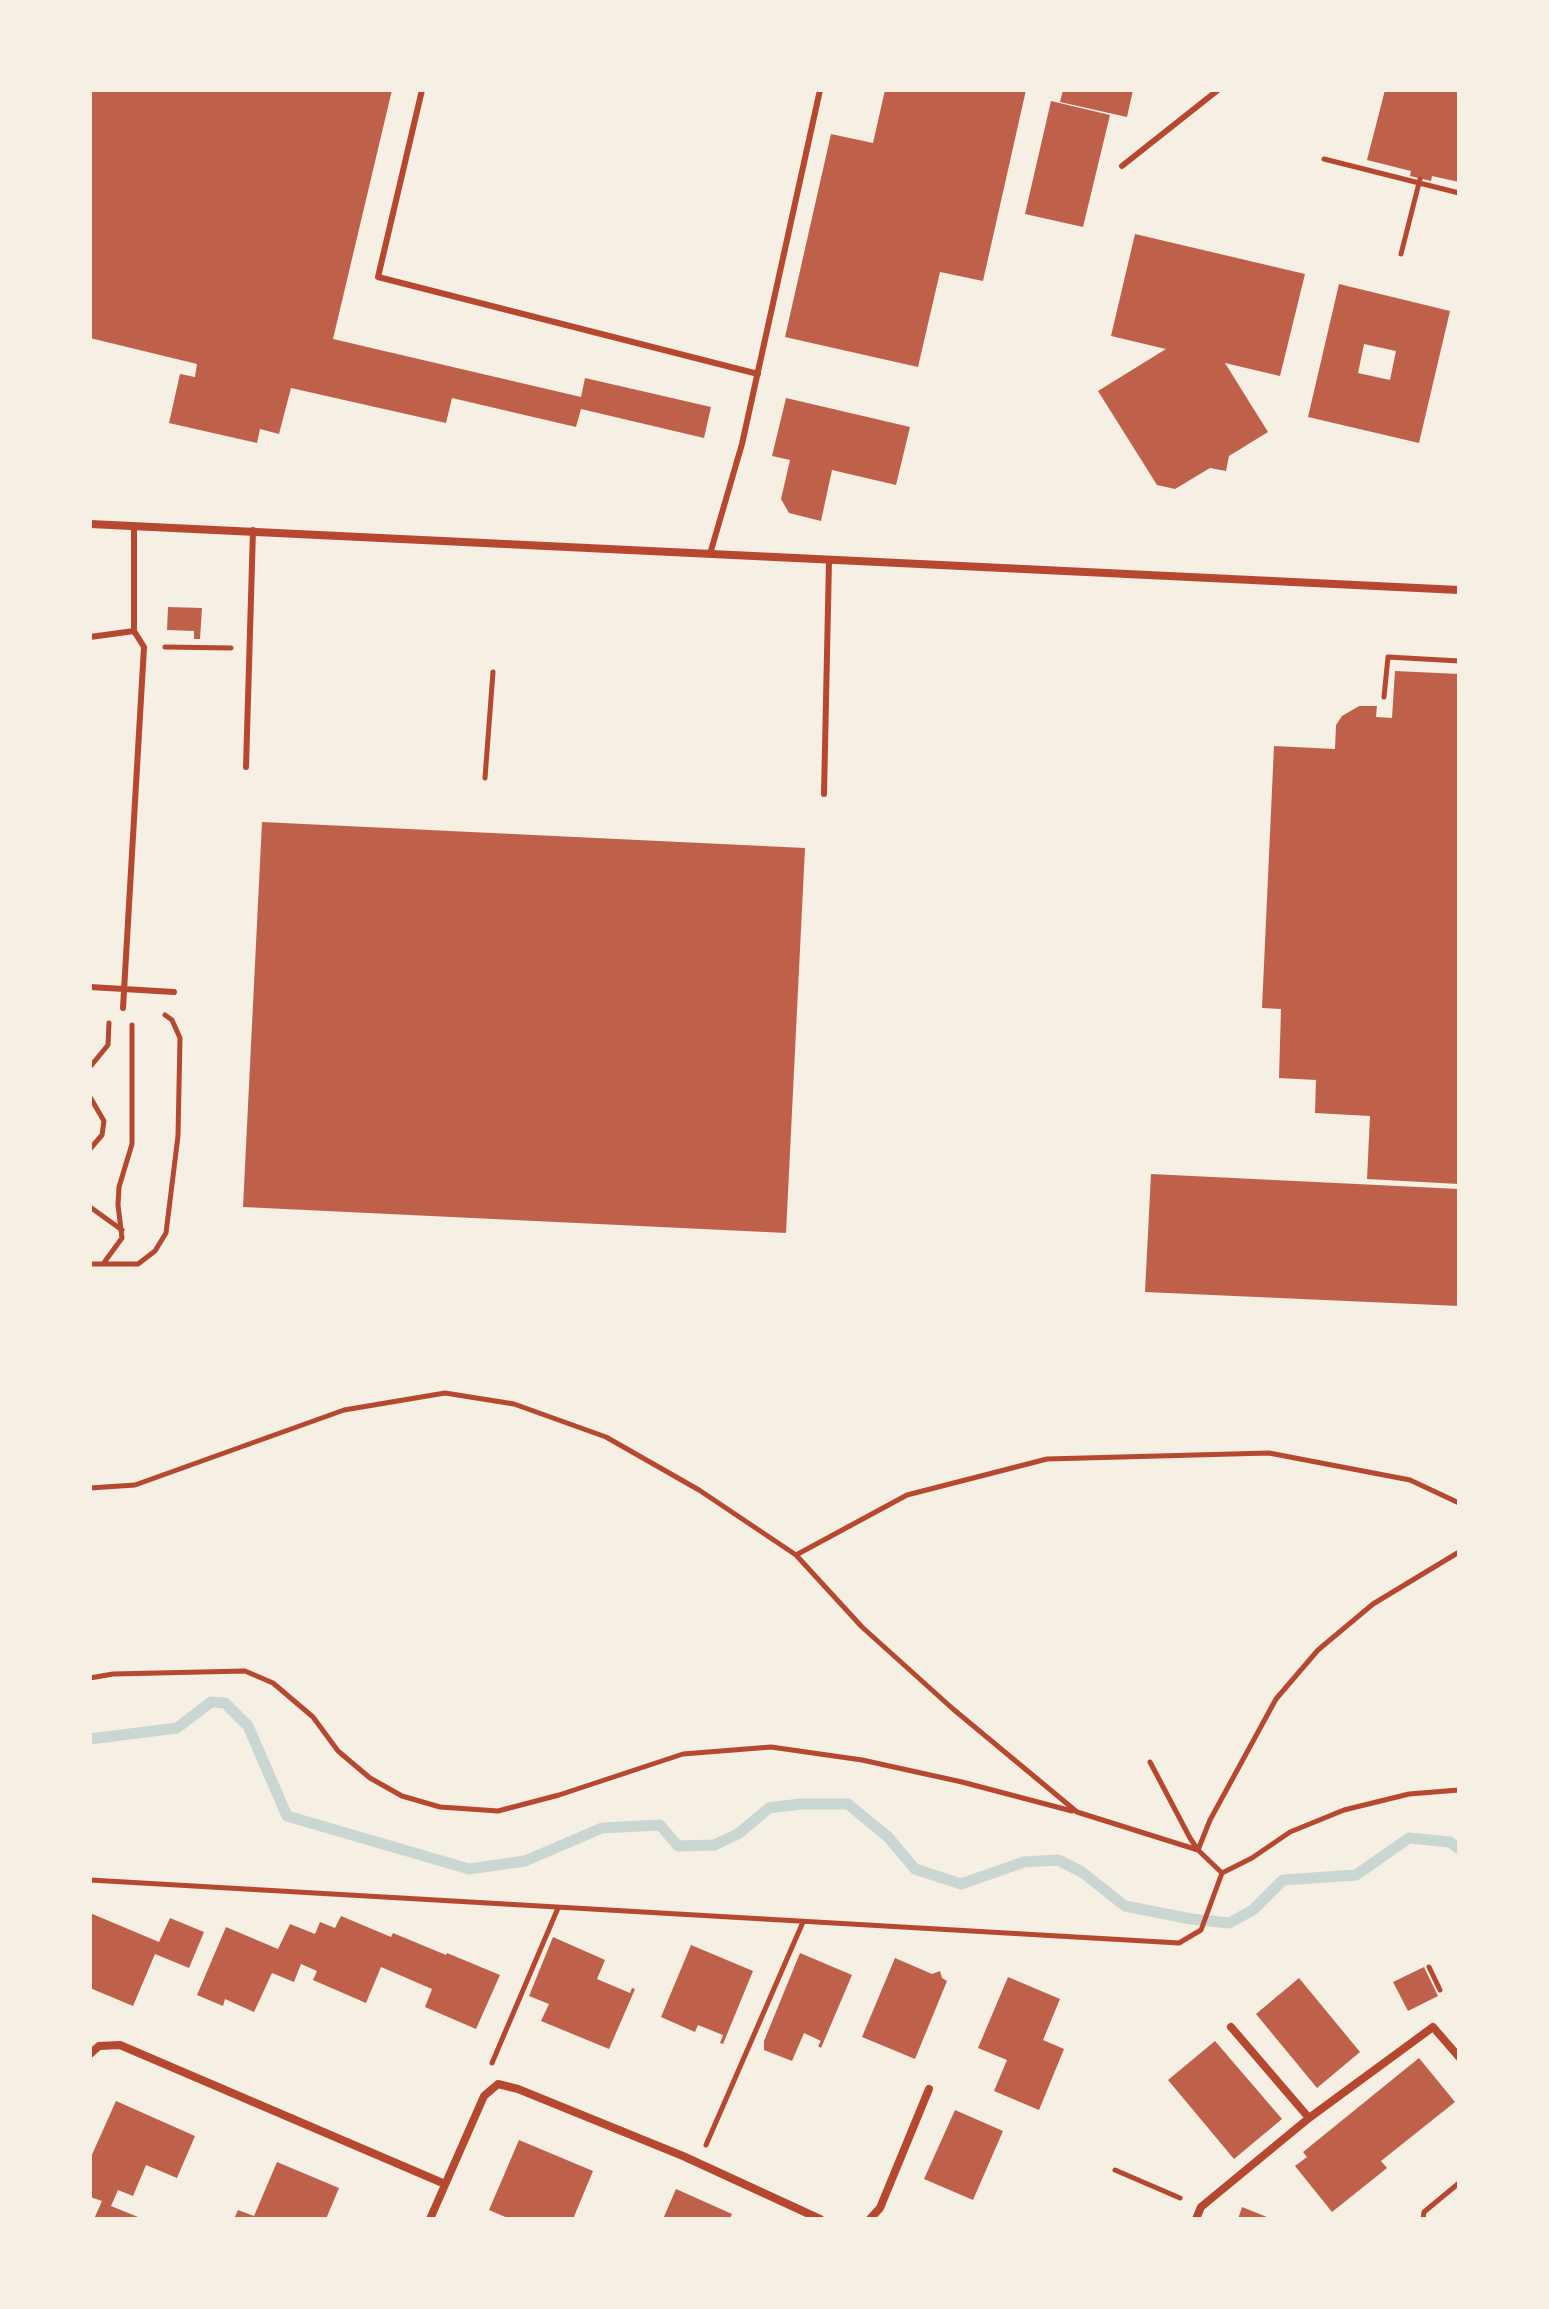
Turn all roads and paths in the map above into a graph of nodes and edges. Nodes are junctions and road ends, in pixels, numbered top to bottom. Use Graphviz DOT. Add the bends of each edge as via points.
graph roads {
  1 [pos="422,90"];
  2 [pos="820,90"];
  3 [pos="1218,90"];
  4 [pos="1324,159"];
  5 [pos="1122,166"];
  6 [pos="1420,181"];
  7 [pos="1459,193"];
  8 [pos="1401,254"];
  9 [pos="758,374"];
  10 [pos="90,524"];
  11 [pos="134,526"];
  12 [pos="253,530"];
  13 [pos="710,554"];
  14 [pos="829,561"];
  15 [pos="1459,590"];
  16 [pos="134,631"];
  17 [pos="90,637"];
  18 [pos="144,647"];
  19 [pos="217,647"];
  20 [pos="1459,661"];
  21 [pos="493,672"];
  22 [pos="1384,697"];
  23 [pos="246,767"];
  24 [pos="485,778"];
  25 [pos="824,794"];
  26 [pos="90,987"];
  27 [pos="124,990"];
  28 [pos="174,992"];
  29 [pos="123,1008"];
  30 [pos="158,1010"];
  31 [pos="109,1019"];
  32 [pos="132,1019"];
  33 [pos="90,1067"];
  34 [pos="90,1097"];
  35 [pos="90,1149"];
  36 [pos="90,1207"];
  37 [pos="123,1230"];
  38 [pos="90,1264"];
  39 [pos="103,1264"];
  40 [pos="90,1488"];
  41 [pos="1459,1503"];
  42 [pos="1459,1552"];
  43 [pos="796,1555"];
  44 [pos="90,1678"];
  45 [pos="1150,1762"];
  46 [pos="1459,1790"];
  47 [pos="1077,1812"];
  48 [pos="1198,1850"];
  49 [pos="1222,1873"];
  50 [pos="90,1880"];
  51 [pos="558,1908"];
  52 [pos="803,1922"];
  53 [pos="1429,1967"];
  54 [pos="1440,1990"];
  55 [pos="1231,2027"];
  56 [pos="90,2054"];
  57 [pos="1459,2057"];
  58 [pos="498,2084"];
  59 [pos="929,2089"];
  60 [pos="1309,2118"];
  61 [pos="698,2162"];
  62 [pos="1115,2170"];
  63 [pos="1459,2183"];
  64 [pos="445,2184"];
  65 [pos="1188,2197"];
  66 [pos="430,2219"];
  67 [pos="820,2219"];
  68 [pos="870,2219"];
  69 [pos="1196,2219"];
  70 [pos="1423,2219"];
  1 -- 9 [label="lane" via="378,277"];
  2 -- 9 [label="lane"];
  3 -- 5 [label="lane"];
  4 -- 6 [label="path"];
  6 -- 7 [label="path"];
  6 -- 8 [label="path"];
  9 -- 13 [label="lane"];
  10 -- 11 [label="street"];
  11 -- 12 [label="street"];
  11 -- 16 [label="lane"];
  12 -- 13 [label="street"];
  12 -- 23 [label="lane"];
  13 -- 14 [label="street"];
  14 -- 15 [label="street"];
  14 -- 25 [label="lane"];
  16 -- 17 [label="lane"];
  16 -- 18 [label="lane"];
  18 -- 19 [label="path"];
  18 -- 27 [label="lane"];
  20 -- 22 [label="path" via="1388,657"];
  21 -- 24 [label="path"];
  26 -- 27 [label="lane"];
  27 -- 28 [label="lane"];
  27 -- 29 [label="lane"];
  30 -- 39 [label="path" via="172,1020 180,1038 178,1136 166,1233 138,1264"];
  31 -- 33 [label="path" via="108,1045"];
  32 -- 37 [label="path" via="132,1144 118,1205"];
  34 -- 35 [label="path" via="104,1121 102,1135"];
  36 -- 37 [label="path"];
  37 -- 39 [label="path"];
  38 -- 39 [label="path"];
  40 -- 43 [label="path" via="135,1485 344,1410 445,1393 514,1404 606,1437 699,1490"];
  41 -- 43 [label="path" via="1410,1480 1269,1453 1047,1459 907,1495"];
  42 -- 48 [label="path" via="1373,1604 1309,1660 1276,1699"];
  43 -- 47 [label="path" via="862,1627"];
  44 -- 47 [label="path" via="245,1671 273,1683 313,1717 338,1751 370,1778 402,1796 440,1807 498,1811 683,1754 771,1747 862,1760"];
  45 -- 48 [label="path"];
  46 -- 49 [label="path" via="1409,1794 1344,1810 1290,1832"];
  47 -- 48 [label="path"];
  48 -- 49 [label="path"];
  49 -- 52 [label="path" via="1201,1930 1179,1943"];
  50 -- 51 [label="path"];
  51 -- 52 [label="path"];
  51 -- 58 [label="path" via="492,2062"];
  52 -- 61 [label="path"];
  53 -- 54 [label="path"];
  55 -- 60 [label="street"];
  56 -- 64 [label="street" via="99,2046 120,2045"];
  57 -- 60 [label="street" via="1433,2027"];
  58 -- 61 [label="street"];
  58 -- 64 [label="street" via="484,2096"];
  59 -- 68 [label="street" via="880,2208"];
  60 -- 69 [label="street" via="1201,2207"];
  61 -- 67 [label="street"];
  62 -- 65 [label="path"];
  63 -- 70 [label="path" via="1424,2212"];
  64 -- 66 [label="street"];
}
